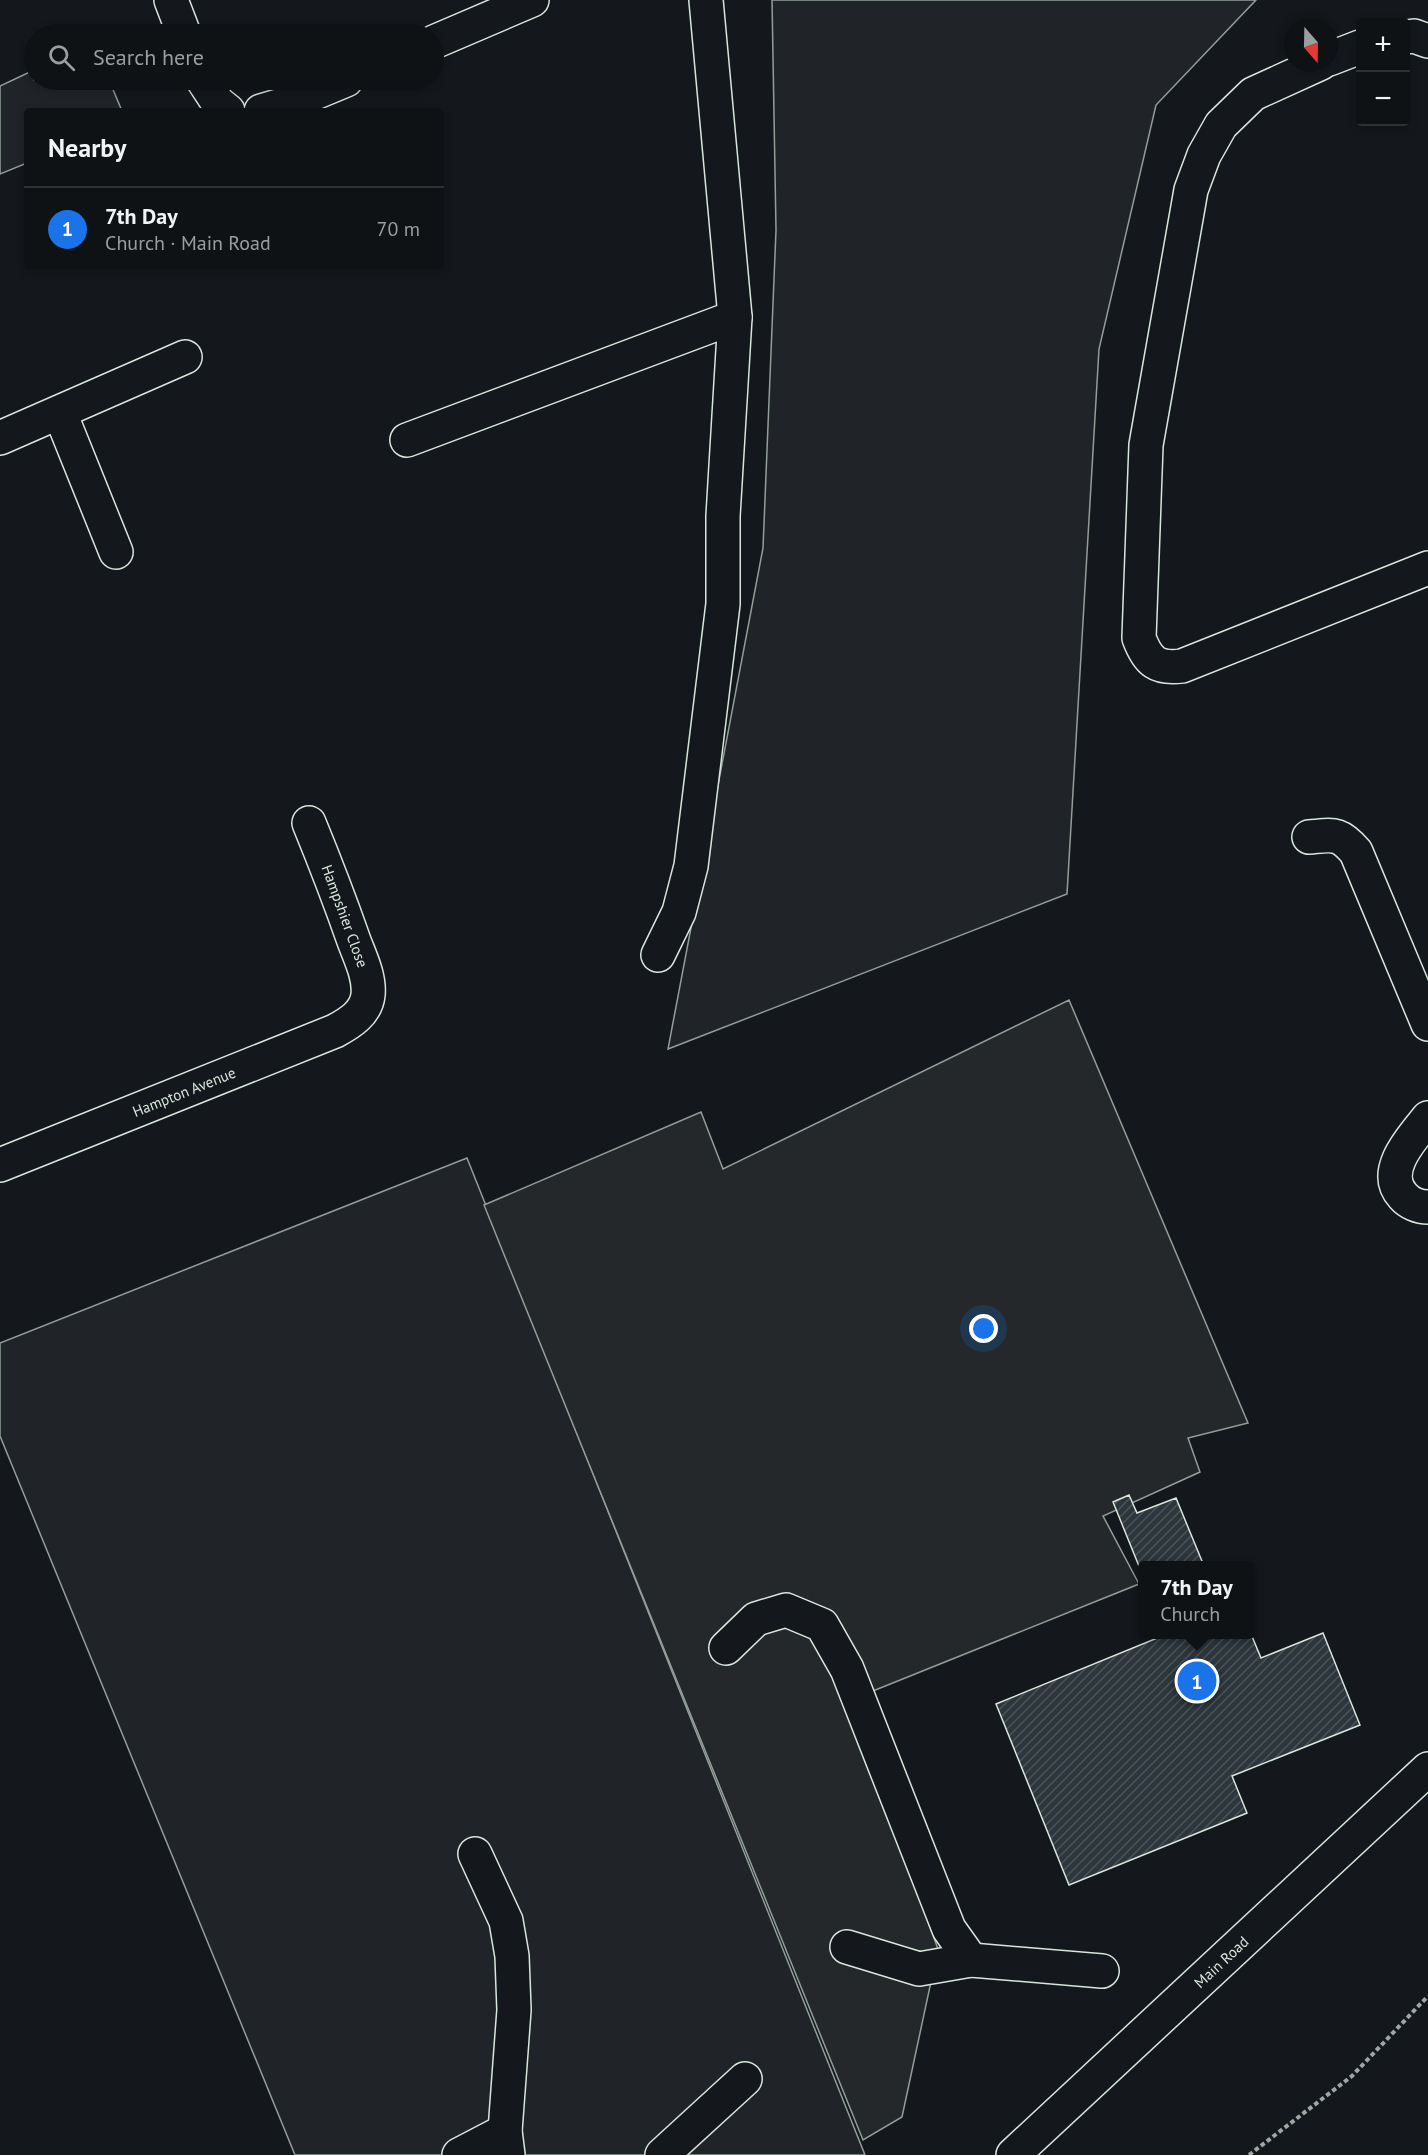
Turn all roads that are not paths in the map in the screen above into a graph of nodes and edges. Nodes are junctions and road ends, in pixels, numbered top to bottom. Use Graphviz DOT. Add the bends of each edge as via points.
graph roads {
  1 [pos="171,0"];
  2 [pos="532,0"];
  3 [pos="706,0"];
  4 [pos="180,24"];
  5 [pos="1410,36"];
  6 [pos="444,38"];
  7 [pos="1428,41"];
  8 [pos="1356,49"];
  9 [pos="1338,56"];
  10 [pos="1301,72"];
  11 [pos="210,90"];
  12 [pos="322,90"];
  13 [pos="224,108"];
  14 [pos="271,108"];
  15 [pos="735,317"];
  16 [pos="185,357"];
  17 [pos="60,413"];
  18 [pos="0,438"];
  19 [pos="407,440"];
  20 [pos="116,552"];
  21 [pos="1428,568"];
  22 [pos="309,823"];
  23 [pos="1309,837"];
  24 [pos="658,955"];
  25 [pos="362,1010"];
  26 [pos="1428,1024"];
  27 [pos="1428,1118"];
  28 [pos="0,1165"];
  29 [pos="1428,1207"];
  30 [pos="726,1648"];
  31 [pos="1428,1769"];
  32 [pos="475,1854"];
  33 [pos="846,1947"];
  34 [pos="971,1959"];
  35 [pos="1102,1971"];
  36 [pos="745,2079"];
  37 [pos="507,2143"];
  38 [pos="459,2155"];
  39 [pos="662,2155"];
  40 [pos="1013,2155"];
  1 -- 4 [label="street"];
  2 -- 6 [label="street"];
  3 -- 15 [label="street"];
  5 -- 7 [label="street"];
  8 -- 9 [label="street"];
  10 -- 21 [label="street" via="1253,94 1221,125 1191,190 1146,445 1138,638 1152,662 1168,668 1182,666"];
  11 -- 13 [label="street"];
  12 -- 14 [label="street"];
  15 -- 19 [label="street"];
  15 -- 24 [label="street" via="723,516 723,604 688,883"];
  16 -- 17 [label="street"];
  17 -- 18 [label="street"];
  17 -- 20 [label="street"];
  22 -- 25 [label="street, Hampshier Close" via="366,977 368,995"];
  23 -- 26 [label="street" via="1336,835 1356,852"];
  25 -- 28 [label="street, Hampton Avenue" via="335,1031"];
  27 -- 29 [label="street" via="1409,1143 1395,1173 1399,1192 1406,1200"];
  30 -- 34 [label="street" via="756,1619 786,1610 822,1625 847,1669 949,1929"];
  31 -- 40 [label="street, Main Road"];
  32 -- 37 [label="street" via="506,1921 512,1956 514,2010"];
  33 -- 34 [label="street" via="919,1969"];
  34 -- 35 [label="street"];
  36 -- 39 [label="street"];
  37 -- 38 [label="street"];
}
